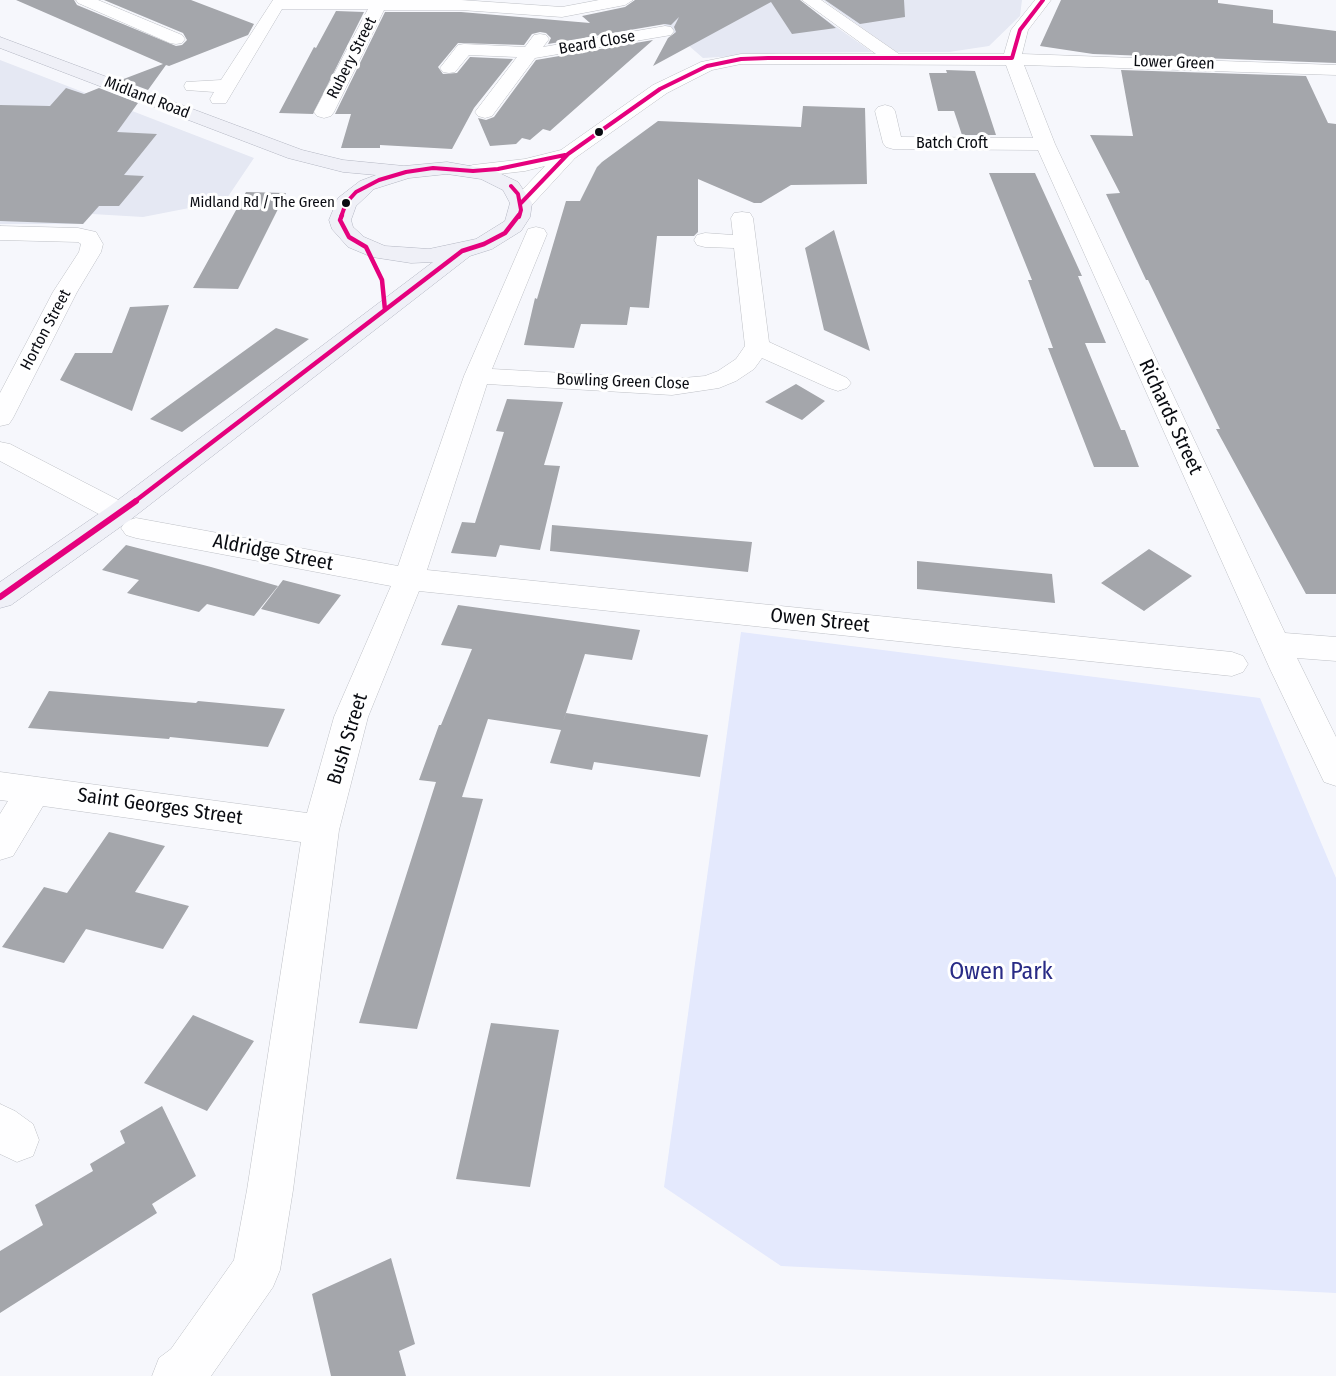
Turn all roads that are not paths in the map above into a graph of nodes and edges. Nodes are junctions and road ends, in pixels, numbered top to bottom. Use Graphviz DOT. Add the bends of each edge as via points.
graph roads {
  1 [pos="84,0"];
  2 [pos="810,0"];
  3 [pos="1043,0"];
  4 [pos="462,2"];
  5 [pos="259,4"];
  6 [pos="277,4"];
  7 [pos="379,4"];
  8 [pos="636,6"];
  9 [pos="562,12"];
  10 [pos="177,30"];
  11 [pos="665,31"];
  12 [pos="0,42"];
  13 [pos="528,54"];
  14 [pos="893,58"];
  15 [pos="1012,58"];
  16 [pos="707,66"];
  17 [pos="449,68"];
  18 [pos="1336,70"];
  19 [pos="193,86"];
  20 [pos="885,111"];
  21 [pos="324,112"];
  22 [pos="485,112"];
  23 [pos="1045,144"];
  24 [pos="295,154"];
  25 [pos="568,154"];
  26 [pos="473,171"];
  27 [pos="406,172"];
  28 [pos="346,202"];
  29 [pos="521,203"];
  30 [pos="0,234"];
  31 [pos="536,234"];
  32 [pos="705,240"];
  33 [pos="366,247"];
  34 [pos="462,251"];
  35 [pos="385,310"];
  36 [pos="757,346"];
  37 [pos="477,376"];
  38 [pos="838,383"];
  39 [pos="0,418"];
  40 [pos="0,450"];
  41 [pos="128,520"];
  42 [pos="409,579"];
  43 [pos="0,597"];
  44 [pos="1274,644"];
  45 [pos="1336,649"];
  46 [pos="1232,664"];
  47 [pos="1336,772"];
  48 [pos="17,788"];
  49 [pos="321,830"];
  50 [pos="0,845"];
  51 [pos="177,1376"];
  1 -- 10 [label="street" via="156,31"];
  2 -- 14 [label="street"];
  3 -- 15 [label="street" via="1020,30"];
  4 -- 7 [label="street"];
  4 -- 9 [label="street"];
  5 -- 6 [label="street"];
  6 -- 7 [label="street"];
  6 -- 19 [label="street" via="223,92"];
  7 -- 21 [label="street, Rubery Street"];
  8 -- 9 [label="street"];
  8 -- 11 [label="street"];
  9 -- 13 [label="street, Beard Close"];
  11 -- 13 [label="street, Beard Close"];
  11 -- 16 [label="street"];
  12 -- 24 [label="main road, Midland Road"];
  13 -- 17 [label="street" via="464,49"];
  13 -- 22 [label="street, Beard Close"];
  14 -- 15 [label="street, Lower Green"];
  14 -- 16 [label="street, Lower Green" via="759,58"];
  15 -- 18 [label="street, Lower Green"];
  15 -- 23 [label="street, Richards Street"];
  16 -- 25 [label="street, Lower Green" via="660,89"];
  20 -- 23 [label="street, Batch Croft" via="893,143"];
  23 -- 44 [label="street, Richards Street"];
  24 -- 27 [label="main road, Midland Road" via="343,166"];
  24 -- 28 [label="main road, Midland Road" via="342,190"];
  25 -- 26 [label="street" via="525,165"];
  25 -- 29 [label="street"];
  26 -- 27 [label="main road" via="447,168"];
  26 -- 29 [label="main road" via="511,186"];
  27 -- 28 [label="main road" via="367,185"];
  28 -- 33 [label="main road" via="340,220 343,230"];
  29 -- 34 [label="main road" via="519,217 505,233"];
  30 -- 39 [label="street, Horton Street" via="78,235 88,237 92,244"];
  31 -- 37 [label="street, Bush Street"];
  32 -- 36 [label="street" via="743,230"];
  33 -- 34 [label="main road" via="411,256"];
  33 -- 35 [label="main road" via="382,280"];
  34 -- 35 [label="main road"];
  35 -- 41 [label="main road"];
  36 -- 37 [label="street, Bowling Green Close" via="746,364 710,383 672,387"];
  36 -- 38 [label="street"];
  37 -- 42 [label="street, Bush Street"];
  40 -- 41 [label="street"];
  41 -- 42 [label="street, Aldridge Street"];
  41 -- 43 [label="main road"];
  42 -- 46 [label="street, Owen Street"];
  42 -- 49 [label="street, Bush Street" via="351,717"];
  44 -- 45 [label="street"];
  44 -- 47 [label="street, Richards Street"];
  48 -- 49 [label="street, Saint Georges Street"];
  48 -- 50 [label="street"];
  49 -- 51 [label="street, Bush Street" via="256,1270"];
}
